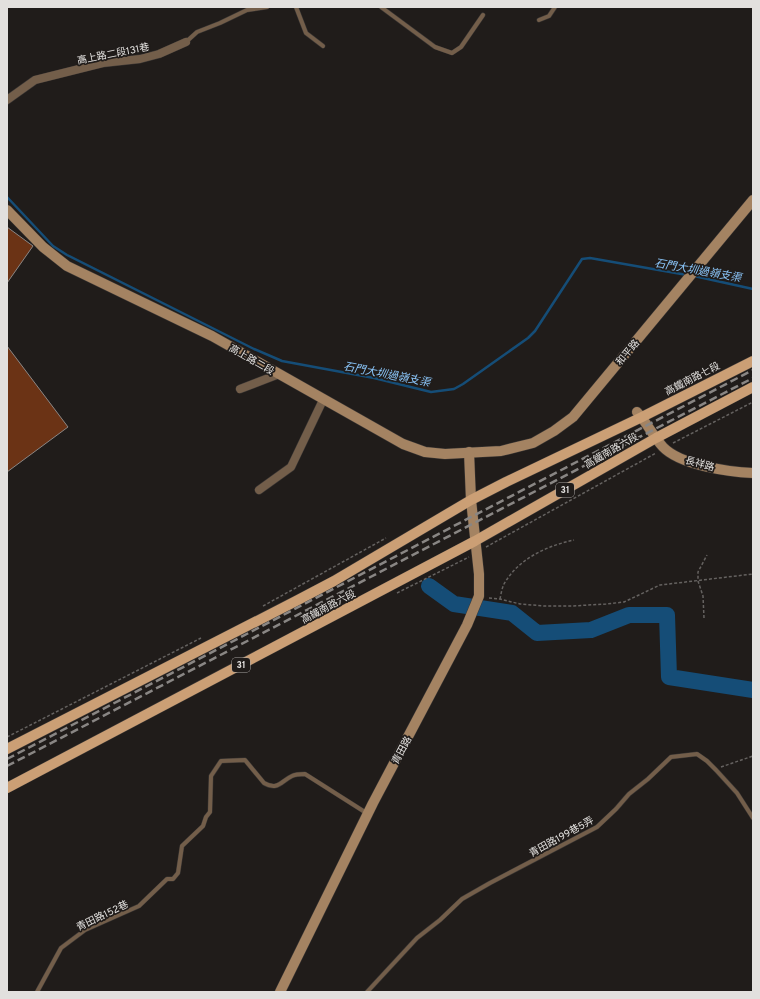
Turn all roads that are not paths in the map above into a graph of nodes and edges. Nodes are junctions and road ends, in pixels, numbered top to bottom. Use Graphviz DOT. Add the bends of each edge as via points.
graph roads {
  1 [pos="267,7"];
  2 [pos="296,7"];
  3 [pos="381,7"];
  4 [pos="554,7"];
  5 [pos="483,15"];
  6 [pos="539,20"];
  7 [pos="186,42"];
  8 [pos="323,46"];
  9 [pos="7,100"];
  10 [pos="753,200"];
  11 [pos="7,210"];
  12 [pos="753,361"];
  13 [pos="279,374"];
  14 [pos="753,387"];
  15 [pos="240,389"];
  16 [pos="323,400"];
  17 [pos="640,415"];
  18 [pos="656,438"];
  19 [pos="469,452"];
  20 [pos="753,473"];
  21 [pos="259,490"];
  22 [pos="471,500"];
  23 [pos="475,541"];
  24 [pos="7,749"];
  25 [pos="7,788"];
  26 [pos="368,814"];
  27 [pos="753,818"];
  28 [pos="38,992"];
  29 [pos="280,992"];
  30 [pos="367,992"];
  1 -- 7 [label="lane, 高上路二段131巷" via="247,10 197,32"];
  2 -- 8 [label="lane" via="306,33"];
  3 -- 5 [label="lane" via="435,47 452,53 461,47"];
  4 -- 6 [label="lane" via="549,16"];
  7 -- 9 [label="street, 高上路二段131巷" via="140,59 104,63 35,80"];
  10 -- 19 [label="street, 和平路" via="572,417 533,443 501,452"];
  11 -- 13 [label="street, 高上路二段" via="43,247 67,266 212,336"];
  12 -- 17 [label="main road, 高鐵南路七段"];
  13 -- 15 [label="street"];
  13 -- 16 [label="street, 高上路二段"];
  14 -- 18 [label="main road, 31"];
  16 -- 19 [label="street, 高上路二段" via="403,444 425,452"];
  16 -- 21 [label="street" via="291,467"];
  17 -- 18 [label="street, 長祥路"];
  17 -- 22 [label="main road, 高鐵南路六段"];
  18 -- 20 [label="street, 長祥路" via="664,448 686,461"];
  18 -- 23 [label="main road, 高鐵南路六段 / 31"];
  19 -- 22 [label="street"];
  22 -- 23 [label="street, 青田路"];
  22 -- 24 [label="main road, 高鐵南路六段" via="334,581"];
  23 -- 25 [label="main road, 高鐵南路六段 / 31"];
  23 -- 26 [label="street, 青田路" via="479,574 477,600 467,626"];
  26 -- 28 [label="lane, 青田路152巷" via="305,774 293,775 279,785 267,785 245,760 221,761 211,776 210,812 203,826 182,846 178,873 173,879 167,879 139,906 85,930 61,948"];
  26 -- 29 [label="street, 青田路"];
  27 -- 30 [label="lane, 青田路199巷5弄" via="737,793 707,761 697,754 672,757 628,794 616,810 596,827 462,899 417,938"];
}
